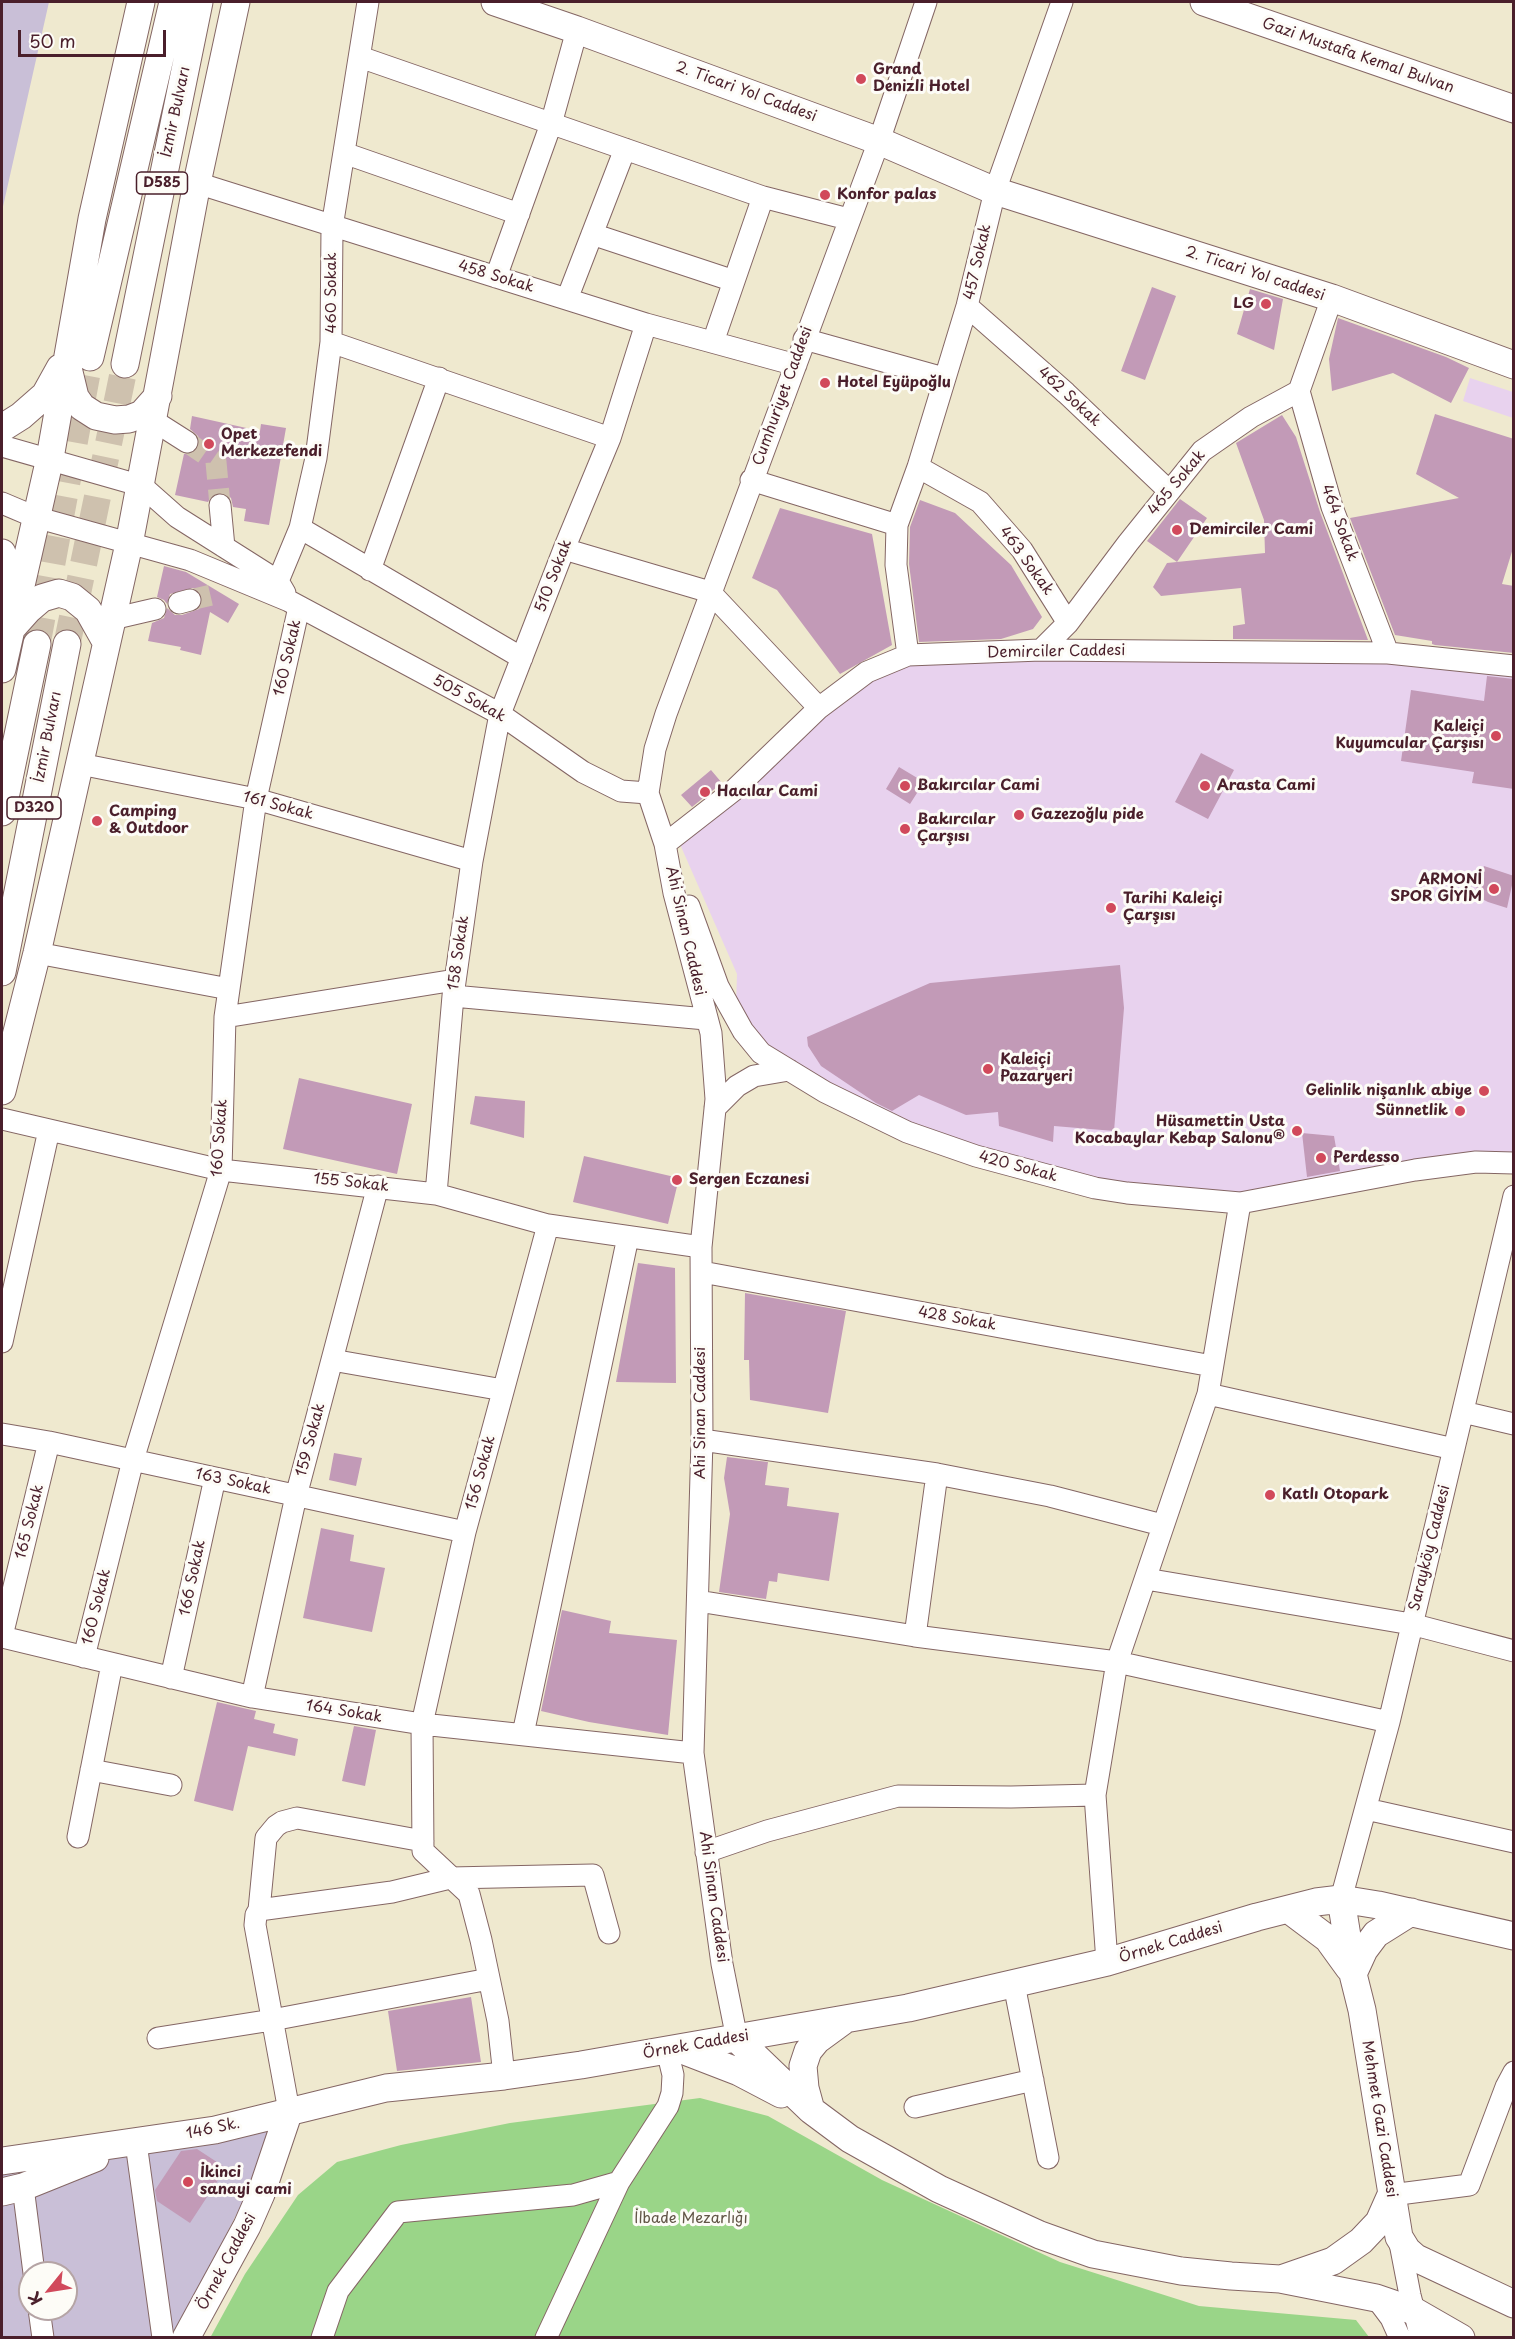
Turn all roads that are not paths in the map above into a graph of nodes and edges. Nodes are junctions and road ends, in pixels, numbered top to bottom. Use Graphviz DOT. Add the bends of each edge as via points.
graph roads {
  1 [pos="141,2"];
  2 [pos="173,2"];
  3 [pos="199,2"];
  4 [pos="368,2"];
  5 [pos="495,2"];
  6 [pos="926,2"];
  7 [pos="1062,2"];
  8 [pos="1204,2"];
  9 [pos="234,6"];
  10 [pos="577,30"];
  11 [pos="360,57"];
  12 [pos="1514,109"];
  13 [pos="551,124"];
  14 [pos="879,141"];
  15 [pos="625,149"];
  16 [pos="344,153"];
  17 [pos="197,183"];
  18 [pos="995,191"];
  19 [pos="763,197"];
  20 [pos="519,214"];
  21 [pos="849,219"];
  22 [pos="332,227"];
  23 [pos="592,234"];
  24 [pos="496,277"];
  25 [pos="734,281"];
  26 [pos="1332,298"];
  27 [pos="567,299"];
  28 [pos="967,306"];
  29 [pos="646,324"];
  30 [pos="804,339"];
  31 [pos="331,342"];
  32 [pos="713,342"];
  33 [pos="75,355"];
  34 [pos="125,364"];
  35 [pos="796,365"];
  36 [pos="1514,365"];
  37 [pos="439,378"];
  38 [pos="944,378"];
  39 [pos="1299,391"];
  40 [pos="156,409"];
  41 [pos="2,428"];
  42 [pos="610,438"];
  43 [pos="187,442"];
  44 [pos="2,446"];
  45 [pos="50,458"];
  46 [pos="918,467"];
  47 [pos="751,480"];
  48 [pos="142,486"];
  49 [pos="1169,491"];
  50 [pos="2,503"];
  51 [pos="220,505"];
  52 [pos="35,517"];
  53 [pos="897,525"];
  54 [pos="300,528"];
  55 [pos="129,544"];
  56 [pos="224,547"];
  57 [pos="564,549"];
  58 [pos="2,553"];
  59 [pos="370,570"];
  60 [pos="278,581"];
  61 [pos="249,585"];
  62 [pos="220,592"];
  63 [pos="710,592"];
  64 [pos="294,604"];
  65 [pos="155,609"];
  66 [pos="11,622"];
  67 [pos="1068,623"];
  68 [pos="109,631"];
  69 [pos="37,644"];
  70 [pos="67,644"];
  71 [pos="1041,650"];
  72 [pos="1388,652"];
  73 [pos="908,655"];
  74 [pos="522,658"];
  75 [pos="1514,666"];
  76 [pos="2,669"];
  77 [pos="819,708"];
  78 [pos="500,714"];
  79 [pos="80,764"];
  80 [pos="648,793"];
  81 [pos="256,800"];
  82 [pos="2,812"];
  83 [pos="667,849"];
  84 [pos="472,861"];
  85 [pos="37,952"];
  86 [pos="2,972"];
  87 [pos="454,988"];
  88 [pos="229,989"];
  89 [pos="225,1017"];
  90 [pos="706,1019"];
  91 [pos="789,1070"];
  92 [pos="2,1091"];
  93 [pos="716,1108"];
  94 [pos="2,1119"];
  95 [pos="49,1130"];
  96 [pos="1514,1163"];
  97 [pos="221,1170"];
  98 [pos="378,1186"];
  99 [pos="436,1194"];
  100 [pos="1514,1196"];
  101 [pos="1240,1203"];
  102 [pos="548,1225"];
  103 [pos="628,1237"];
  104 [pos="701,1247"];
  105 [pos="702,1272"];
  106 [pos="2,1342"];
  107 [pos="332,1360"];
  108 [pos="1212,1366"];
  109 [pos="503,1390"];
  110 [pos="1208,1394"];
  111 [pos="1463,1412"];
  112 [pos="1514,1424"];
  113 [pos="2,1434"];
  114 [pos="702,1440"];
  115 [pos="50,1442"];
  116 [pos="1454,1449"];
  117 [pos="133,1460"];
  118 [pos="937,1474"];
  119 [pos="215,1478"];
  120 [pos="296,1496"];
  121 [pos="1162,1525"];
  122 [pos="465,1532"];
  123 [pos="1146,1580"];
  124 [pos="698,1601"];
  125 [pos="1411,1624"];
  126 [pos="915,1636"];
  127 [pos="2,1637"];
  128 [pos="1514,1651"];
  129 [pos="84,1657"];
  130 [pos="1117,1662"];
  131 [pos="112,1664"];
  132 [pos="171,1678"];
  133 [pos="252,1697"];
  134 [pos="1389,1722"];
  135 [pos="422,1724"];
  136 [pos="523,1734"];
  137 [pos="693,1753"];
  138 [pos="92,1770"];
  139 [pos="171,1785"];
  140 [pos="1095,1795"];
  141 [pos="1366,1809"];
  142 [pos="78,1838"];
  143 [pos="423,1841"];
  144 [pos="1514,1842"];
  145 [pos="706,1852"];
  146 [pos="450,1878"];
  147 [pos="1341,1899"];
  148 [pos="1288,1909"];
  149 [pos="1411,1912"];
  150 [pos="257,1918"];
  151 [pos="609,1933"];
  152 [pos="1514,1936"];
  153 [pos="1107,1962"];
  154 [pos="1353,1974"];
  155 [pos="489,1979"];
  156 [pos="1014,1984"];
  157 [pos="845,2019"];
  158 [pos="272,2020"];
  159 [pos="158,2038"];
  160 [pos="737,2039"];
  161 [pos="672,2049"];
  162 [pos="504,2076"];
  163 [pos="1033,2080"];
  164 [pos="1511,2083"];
  165 [pos="915,2107"];
  166 [pos="811,2110"];
  167 [pos="289,2111"];
  168 [pos="135,2143"];
  169 [pos="2,2145"];
  170 [pos="44,2155"];
  171 [pos="1048,2158"];
  172 [pos="2,2161"];
  173 [pos="619,2182"];
  174 [pos="12,2189"];
  175 [pos="1392,2194"];
  176 [pos="1399,2237"];
  177 [pos="31,2261"];
  178 [pos="1280,2279"];
  179 [pos="1376,2298"];
  180 [pos="1514,2304"];
  181 [pos="1414,2311"];
  182 [pos="41,2321"];
  183 [pos="43,2337"];
  184 [pos="163,2337"];
  185 [pos="186,2337"];
  186 [pos="321,2337"];
  187 [pos="546,2337"];
  188 [pos="1400,2337"];
  189 [pos="1421,2337"];
  190 [pos="1461,2337"];
  1 -- 33 [label="main road" via="92,219"];
  2 -- 33 [label="main road, İzmir Bulvarı / D585"];
  3 -- 34 [label="main road, İzmir Bulvarı / D585"];
  4 -- 11 [label="street, 460 Sokak"];
  5 -- 10 [label="main road, 2. Ticari Yol Caddesi"];
  6 -- 14 [label="street, Cumhuriyet Caddesi"];
  7 -- 18 [label="street, 457 Sokak"];
  8 -- 12 [label="main road, Gazi Mustafa Kemal Bulvan"];
  9 -- 17 [label="main road"];
  10 -- 13 [label="street"];
  10 -- 14 [label="main road, 2. Ticari Yol Caddesi"];
  11 -- 13 [label="street"];
  11 -- 16 [label="street, 460 Sokak"];
  13 -- 15 [label="street"];
  13 -- 20 [label="street"];
  14 -- 18 [label="main road, 2. Ticari Yol Caddesi"];
  14 -- 21 [label="street, Cumhuriyet Caddesi"];
  15 -- 19 [label="street"];
  15 -- 23 [label="street"];
  16 -- 20 [label="street"];
  16 -- 22 [label="street, 460 Sokak"];
  17 -- 22 [label="street, 458 Sokak"];
  17 -- 40 [label="main road"];
  18 -- 26 [label="main road, 2. Ticari Yol caddesi"];
  18 -- 28 [label="street, 457 Sokak"];
  19 -- 21 [label="street"];
  19 -- 25 [label="street"];
  20 -- 24 [label="street"];
  21 -- 30 [label="street, Cumhuriyet Caddesi"];
  22 -- 24 [label="street, 458 Sokak"];
  22 -- 31 [label="street, 460 Sokak"];
  23 -- 25 [label="street"];
  23 -- 27 [label="street"];
  24 -- 27 [label="street, 458 Sokak"];
  25 -- 32 [label="street"];
  26 -- 36 [label="main road, 2. Ticari Yol caddesi"];
  26 -- 39 [label="street"];
  27 -- 29 [label="street, 458 Sokak"];
  28 -- 38 [label="street, 457 Sokak"];
  28 -- 49 [label="street, 462 Sokak"];
  29 -- 32 [label="street, 458 Sokak"];
  29 -- 42 [label="street, 510 Sokak"];
  30 -- 35 [label="street, Cumhuriyet Caddesi"];
  30 -- 38 [label="street"];
  31 -- 37 [label="street"];
  31 -- 54 [label="street, 460 Sokak" via="316,458"];
  32 -- 35 [label="street, 458 Sokak"];
  33 -- 40 [label="main road" via="70,385 82,407 96,416 115,420"];
  33 -- 41 [label="main road" via="45,395"];
  33 -- 45 [label="main road"];
  35 -- 47 [label="street, Cumhuriyet Caddesi"];
  37 -- 42 [label="street"];
  37 -- 59 [label="street"];
  38 -- 46 [label="street, 457 Sokak"];
  39 -- 49 [label="street, 465 Sokak" via="1251,417 1202,451"];
  39 -- 72 [label="street, 464 Sokak" via="1332,507"];
  40 -- 43 [label="street"];
  40 -- 48 [label="main road"];
  42 -- 57 [label="street, 510 Sokak"];
  44 -- 45 [label="street"];
  45 -- 48 [label="street"];
  45 -- 52 [label="main road"];
  46 -- 53 [label="street, 457 Sokak"];
  46 -- 67 [label="street, 463 Sokak" via="980,502 1022,550"];
  47 -- 53 [label="street"];
  47 -- 63 [label="street, Cumhuriyet Caddesi"];
  48 -- 55 [label="main road"];
  48 -- 56 [label="street" via="177,517"];
  49 -- 67 [label="street, 465 Sokak"];
  50 -- 52 [label="street, 505 Sokak"];
  51 -- 56 [label="street"];
  52 -- 55 [label="street, 505 Sokak"];
  52 -- 66 [label="main road"];
  53 -- 73 [label="street, 457 Sokak" via="896,565"];
  54 -- 59 [label="street"];
  54 -- 60 [label="street, 460 Sokak"];
  55 -- 61 [label="street, 505 Sokak" via="161,550"];
  55 -- 68 [label="main road"];
  56 -- 60 [label="street"];
  57 -- 63 [label="street"];
  57 -- 74 [label="street, 510 Sokak"];
  58 -- 66 [label="main road" via="9,572"];
  59 -- 74 [label="street"];
  60 -- 64 [label="street"];
  61 -- 62 [label="street"];
  61 -- 64 [label="street, 505 Sokak"];
  63 -- 77 [label="street"];
  63 -- 80 [label="street, Cumhuriyet Caddesi" via="655,749"];
  64 -- 78 [label="street, 505 Sokak"];
  64 -- 81 [label="street, 160 Sokak"];
  65 -- 68 [label="street"];
  66 -- 68 [label="main road" via="47,595 59,593 72,597"];
  66 -- 76 [label="main road"];
  67 -- 71 [label="street, 465 Sokak"];
  68 -- 79 [label="main road"];
  69 -- 82 [label="main road, İzmir Bulvarı / D320"];
  70 -- 86 [label="main road, İzmir Bulvarı / D320"];
  71 -- 72 [label="street, Demirciler Caddesi"];
  71 -- 73 [label="street, Demirciler Caddesi"];
  72 -- 75 [label="street, Demirciler Caddesi"];
  73 -- 77 [label="street, Demirciler Caddesi" via="867,672"];
  74 -- 78 [label="street, 510 Sokak"];
  77 -- 83 [label="street, Demirciler Caddesi"];
  78 -- 80 [label="street, 505 Sokak" via="583,772 621,791"];
  78 -- 84 [label="street, 158 Sokak"];
  79 -- 81 [label="street, 161 Sokak"];
  79 -- 85 [label="main road"];
  80 -- 83 [label="street, Ahi Sinan Caddesi"];
  81 -- 84 [label="street, 161 Sokak"];
  81 -- 88 [label="street, 160 Sokak"];
  83 -- 90 [label="street, Ahi Sinan Caddesi" via="674,893"];
  83 -- 91 [label="street, 420 Sokak" via="718,986 743,1031 761,1053"];
  84 -- 87 [label="street, 158 Sokak"];
  85 -- 88 [label="street"];
  85 -- 92 [label="main road"];
  87 -- 89 [label="street"];
  87 -- 90 [label="street"];
  87 -- 99 [label="street, 158 Sokak"];
  88 -- 89 [label="street, 160 Sokak"];
  89 -- 97 [label="street, 160 Sokak"];
  90 -- 93 [label="street, Ahi Sinan Caddesi" via="711,1033"];
  91 -- 93 [label="street" via="753,1076"];
  91 -- 101 [label="street, 420 Sokak" via="907,1132 976,1156 1095,1188"];
  93 -- 104 [label="street, Ahi Sinan Caddesi"];
  94 -- 95 [label="street, 155 Sokak"];
  95 -- 97 [label="street, 155 Sokak"];
  95 -- 106 [label="street"];
  96 -- 101 [label="street, 420 Sokak" via="1476,1162 1415,1170"];
  97 -- 98 [label="street, 155 Sokak"];
  97 -- 117 [label="street, 160 Sokak"];
  98 -- 99 [label="street, 155 Sokak"];
  98 -- 107 [label="street, 159 Sokak"];
  99 -- 102 [label="street, 155 Sokak"];
  100 -- 111 [label="street, Sarayköy Caddesi"];
  101 -- 108 [label="street"];
  102 -- 103 [label="street, 155 Sokak"];
  102 -- 109 [label="street, 156 Sokak"];
  103 -- 104 [label="street, 155 Sokak"];
  103 -- 136 [label="street"];
  104 -- 105 [label="street, Ahi Sinan Caddesi"];
  105 -- 108 [label="street, 428 Sokak"];
  105 -- 114 [label="street, Ahi Sinan Caddesi"];
  107 -- 109 [label="street"];
  107 -- 120 [label="street, 159 Sokak"];
  108 -- 110 [label="street"];
  109 -- 122 [label="street, 156 Sokak"];
  110 -- 116 [label="street"];
  110 -- 121 [label="street"];
  111 -- 112 [label="street"];
  111 -- 116 [label="street, Sarayköy Caddesi"];
  113 -- 115 [label="street, 163 Sokak"];
  114 -- 118 [label="street"];
  114 -- 124 [label="street, Ahi Sinan Caddesi"];
  115 -- 117 [label="street, 163 Sokak"];
  115 -- 127 [label="street, 165 Sokak"];
  116 -- 125 [label="street, Sarayköy Caddesi"];
  117 -- 119 [label="street, 163 Sokak"];
  117 -- 129 [label="street, 160 Sokak"];
  118 -- 121 [label="street" via="1050,1496"];
  118 -- 126 [label="street"];
  119 -- 120 [label="street, 163 Sokak"];
  119 -- 132 [label="street, 166 Sokak"];
  120 -- 122 [label="street, 163 Sokak"];
  120 -- 133 [label="street, 159 Sokak"];
  121 -- 123 [label="street"];
  122 -- 135 [label="street, 156 Sokak"];
  123 -- 125 [label="street"];
  123 -- 130 [label="street"];
  124 -- 126 [label="street"];
  124 -- 137 [label="street, Ahi Sinan Caddesi"];
  125 -- 128 [label="street"];
  125 -- 134 [label="street, Sarayköy Caddesi"];
  126 -- 130 [label="street"];
  127 -- 129 [label="street, 164 Sokak"];
  129 -- 131 [label="street, 164 Sokak"];
  130 -- 134 [label="street"];
  130 -- 140 [label="street"];
  131 -- 132 [label="street, 164 Sokak"];
  131 -- 138 [label="street"];
  132 -- 133 [label="street, 164 Sokak"];
  133 -- 135 [label="street, 164 Sokak"];
  134 -- 141 [label="street, Sarayköy Caddesi"];
  135 -- 136 [label="street, 164 Sokak"];
  135 -- 143 [label="street, 156 Sokak"];
  136 -- 137 [label="street, 164 Sokak"];
  137 -- 145 [label="street, Ahi Sinan Caddesi"];
  138 -- 139 [label="street"];
  138 -- 142 [label="street"];
  140 -- 145 [label="street" via="898,1796 767,1831"];
  140 -- 153 [label="street"];
  141 -- 144 [label="street"];
  141 -- 147 [label="street, Sarayköy Caddesi"];
  143 -- 146 [label="street" via="423,1851"];
  143 -- 150 [label="street" via="297,1818 282,1822 266,1838"];
  145 -- 160 [label="street, Ahi Sinan Caddesi"];
  146 -- 150 [label="street"];
  146 -- 151 [label="street" via="593,1875"];
  146 -- 155 [label="street" via="469,1894"];
  147 -- 148 [label="main road, Örnek Caddesi"];
  147 -- 149 [label="main road, Örnek Caddesi"];
  147 -- 154 [label="main road, Mehmet Gazi Caddesi"];
  148 -- 153 [label="main road, Örnek Caddesi"];
  148 -- 154 [label="main road" via="1328,1939"];
  149 -- 152 [label="main road, Örnek Caddesi"];
  149 -- 154 [label="main road" via="1376,1934"];
  150 -- 158 [label="street"];
  153 -- 156 [label="main road, Örnek Caddesi"];
  154 -- 175 [label="main road, Mehmet Gazi Caddesi"];
  155 -- 158 [label="street"];
  155 -- 162 [label="street"];
  156 -- 157 [label="main road, Örnek Caddesi"];
  156 -- 163 [label="street"];
  157 -- 160 [label="main road, Örnek Caddesi"];
  157 -- 166 [label="main road" via="816,2040 808,2051 803,2066"];
  158 -- 159 [label="street"];
  158 -- 167 [label="street"];
  160 -- 161 [label="main road, Örnek Caddesi"];
  160 -- 166 [label="main road"];
  161 -- 162 [label="main road, Örnek Caddesi"];
  161 -- 166 [label="main road" via="739,2072"];
  161 -- 173 [label="street" via="672,2093 668,2106"];
  162 -- 167 [label="main road, Örnek Caddesi" via="386,2088"];
  163 -- 165 [label="street"];
  163 -- 171 [label="street"];
  164 -- 175 [label="street" via="1469,2185"];
  166 -- 178 [label="main road" via="850,2139 939,2189 1040,2235 1094,2254 1181,2271"];
  167 -- 168 [label="main road, 146 Sk." via="215,2130"];
  167 -- 185 [label="main road, Örnek Caddesi" via="247,2226"];
  168 -- 170 [label="main road"];
  168 -- 174 [label="main road"];
  168 -- 184 [label="street"];
  169 -- 170 [label="main road"];
  170 -- 172 [label="main road"];
  173 -- 186 [label="street" via="573,2195 398,2212 338,2291"];
  173 -- 187 [label="street"];
  174 -- 177 [label="street"];
  175 -- 176 [label="main road, Mehmet Gazi Caddesi"];
  175 -- 178 [label="main road" via="1379,2222 1361,2241 1333,2261"];
  176 -- 180 [label="main road" via="1416,2258"];
  176 -- 181 [label="street, Mehmet Gazi Caddesi"];
  178 -- 179 [label="main road"];
  179 -- 181 [label="main road"];
  179 -- 188 [label="street"];
  181 -- 189 [label="street, Mehmet Gazi Caddesi"];
  181 -- 190 [label="main road"];
  182 -- 183 [label="street"];
}
